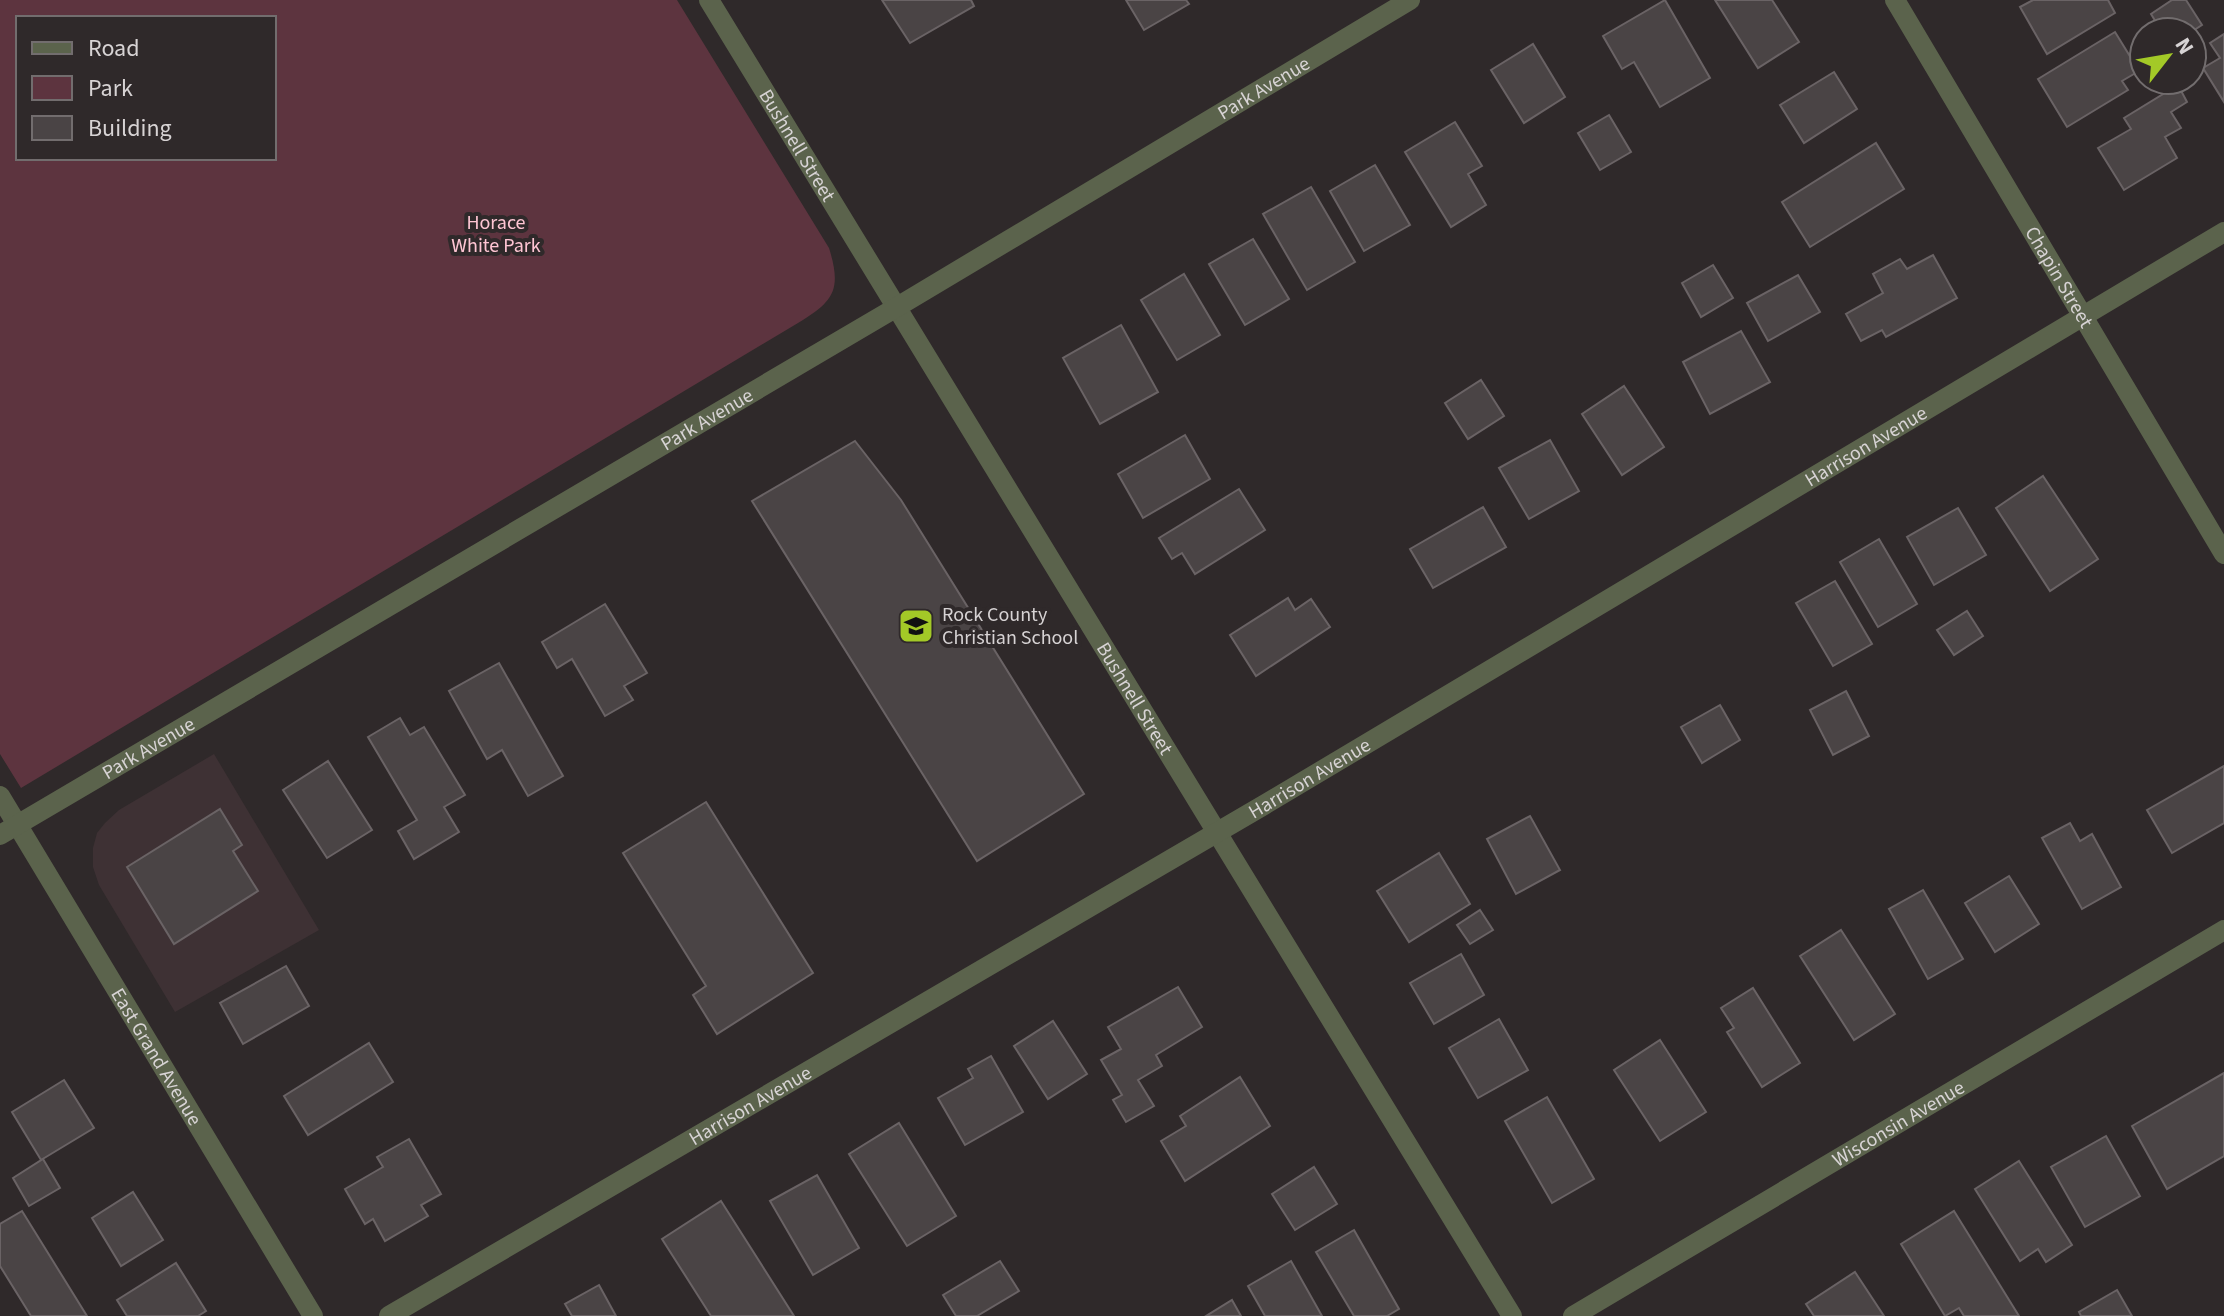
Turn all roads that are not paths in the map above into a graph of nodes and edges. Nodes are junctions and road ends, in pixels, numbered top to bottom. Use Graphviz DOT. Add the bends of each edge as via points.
graph roads {
  1 [pos="709,0"];
  2 [pos="1410,0"];
  3 [pos="1895,0"];
  4 [pos="2224,232"];
  5 [pos="897,307"];
  6 [pos="2083,316"];
  7 [pos="2224,554"];
  8 [pos="0,796"];
  9 [pos="9,830"];
  10 [pos="1217,833"];
  11 [pos="2224,930"];
  12 [pos="313,1316"];
  13 [pos="389,1316"];
  14 [pos="1512,1316"];
  15 [pos="1573,1316"];
  1 -- 5 [label="street, Bushnell Street"];
  2 -- 5 [label="street, Park Avenue"];
  3 -- 6 [label="street, Chapin Street"];
  4 -- 6 [label="street, Harrison Avenue"];
  5 -- 9 [label="street, Park Avenue"];
  5 -- 10 [label="street, Bushnell Street"];
  6 -- 7 [label="street, Chapin Street"];
  6 -- 10 [label="street, Harrison Avenue"];
  8 -- 9 [label="street, East Grand Avenue"];
  9 -- 12 [label="street, East Grand Avenue"];
  10 -- 13 [label="street, Harrison Avenue"];
  10 -- 14 [label="street, Bushnell Street"];
  11 -- 15 [label="street, Wisconsin Avenue"];
}
